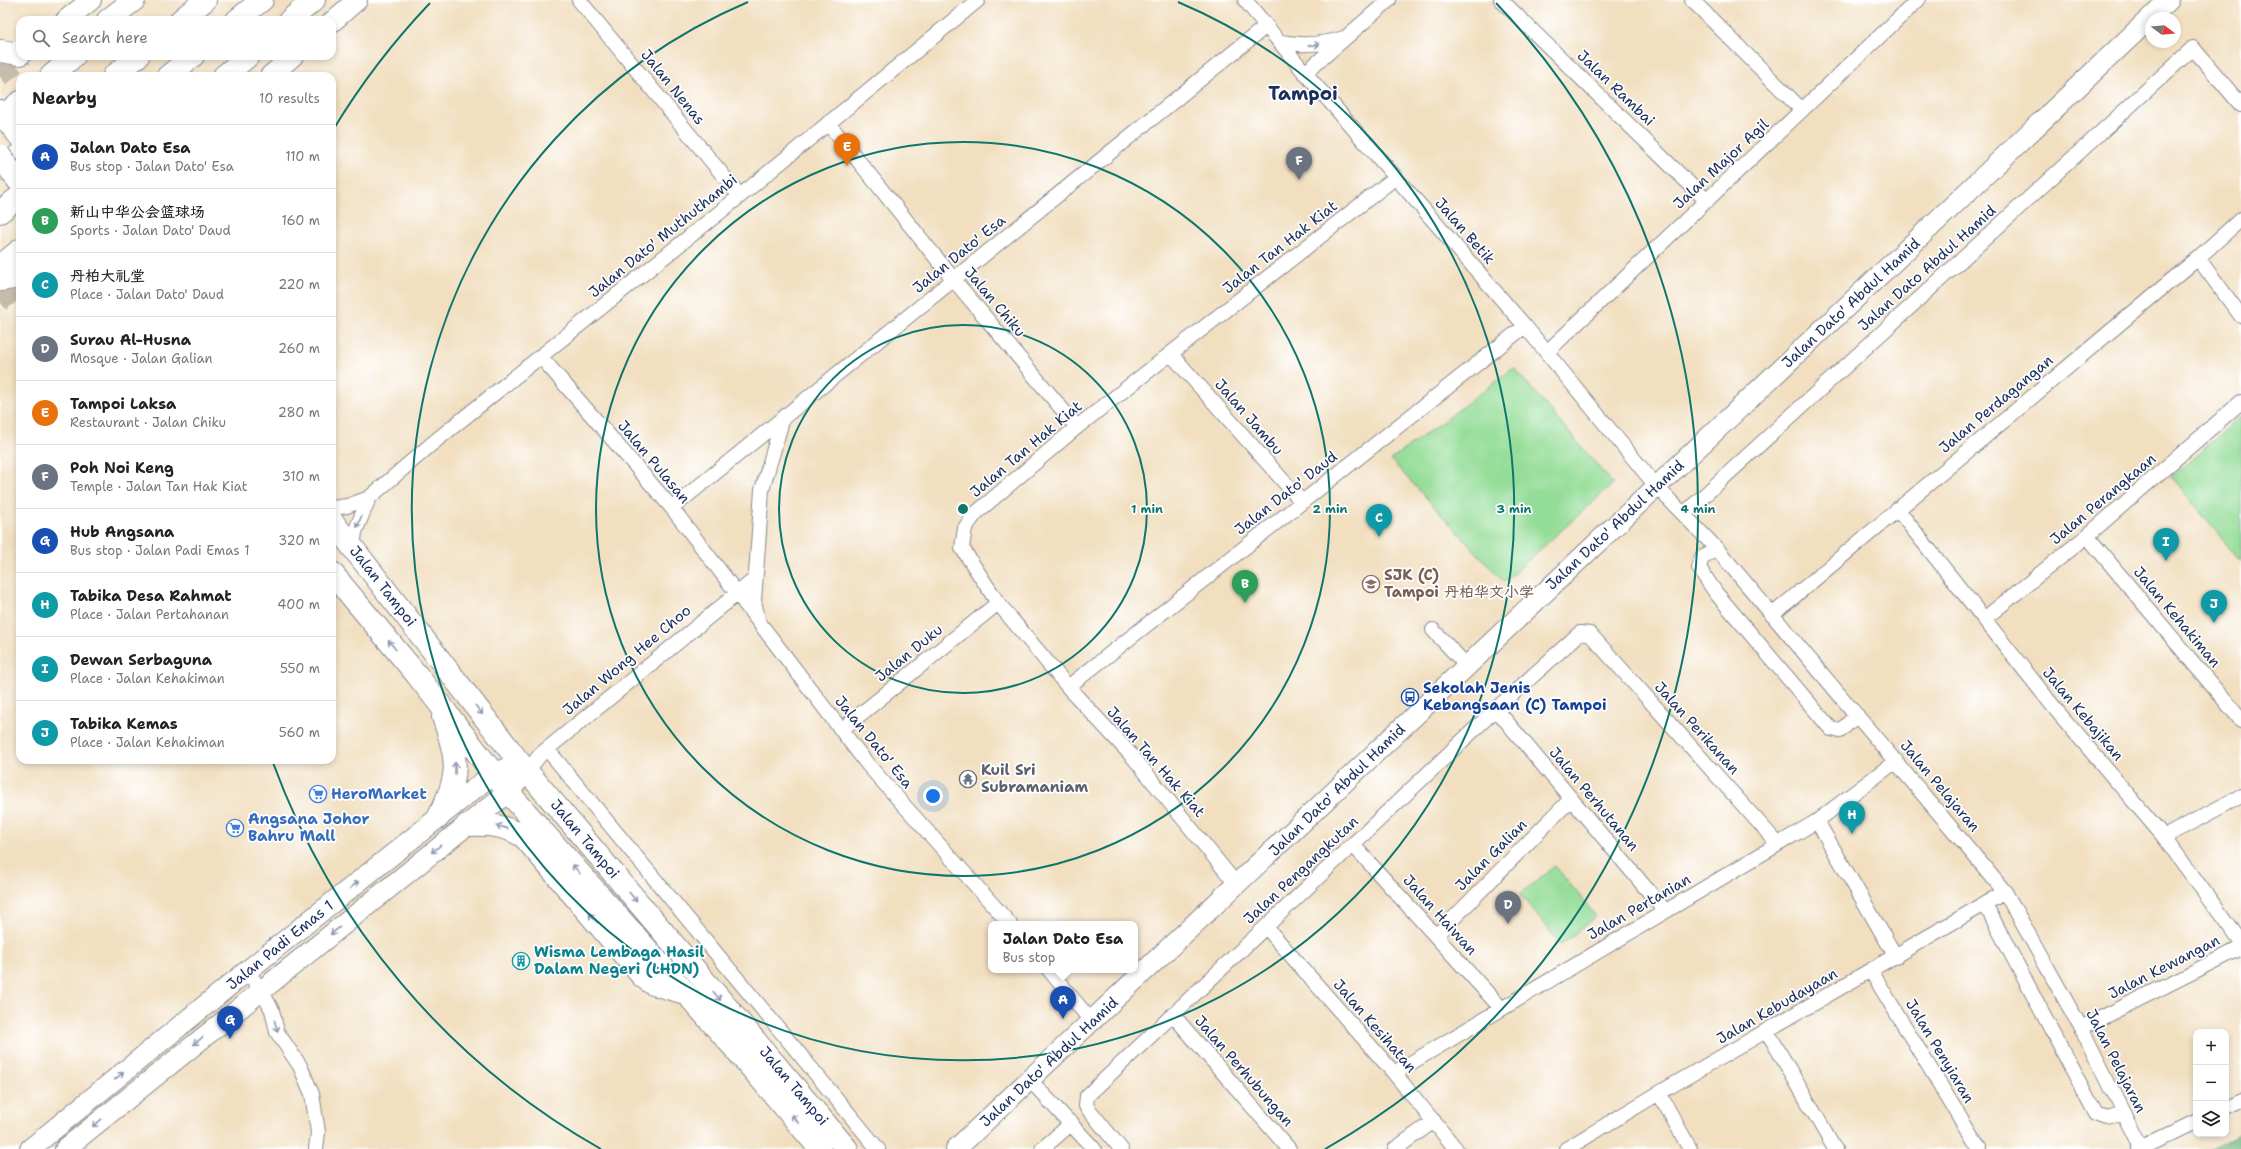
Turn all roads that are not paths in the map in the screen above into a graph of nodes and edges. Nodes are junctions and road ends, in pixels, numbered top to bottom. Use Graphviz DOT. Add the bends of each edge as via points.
graph roads {
  1 [pos="134,0"];
  2 [pos="140,0"];
  3 [pos="205,0"];
  4 [pos="262,0"];
  5 [pos="314,0"];
  6 [pos="357,0"];
  7 [pos="978,0"];
  8 [pos="1245,0"];
  9 [pos="1389,0"];
  10 [pos="1502,0"];
  11 [pos="1692,0"];
  12 [pos="1918,0"];
  13 [pos="2169,0"];
  14 [pos="581,1"];
  15 [pos="113,16"];
  16 [pos="122,16"];
  17 [pos="186,16"];
  18 [pos="242,16"];
  19 [pos="295,16"];
  20 [pos="336,18"];
  21 [pos="1266,26"];
  22 [pos="1348,37"];
  23 [pos="1280,42"];
  24 [pos="0,51"];
  25 [pos="16,53"];
  26 [pos="69,60"];
  27 [pos="133,60"];
  28 [pos="188,60"];
  29 [pos="243,60"];
  30 [pos="288,60"];
  31 [pos="55,72"];
  32 [pos="119,72"];
  33 [pos="173,72"];
  34 [pos="229,72"];
  35 [pos="275,72"];
  36 [pos="1305,73"];
  37 [pos="16,105"];
  38 [pos="2241,105"];
  39 [pos="1802,110"];
  40 [pos="1,115"];
  41 [pos="828,123"];
  42 [pos="16,132"];
  43 [pos="0,156"];
  44 [pos="16,157"];
  45 [pos="0,170"];
  46 [pos="1396,177"];
  47 [pos="16,178"];
  48 [pos="740,196"];
  49 [pos="16,199"];
  50 [pos="1707,201"];
  51 [pos="0,212"];
  52 [pos="2241,219"];
  53 [pos="16,253"];
  54 [pos="2198,258"];
  55 [pos="0,266"];
  56 [pos="16,278"];
  57 [pos="0,280"];
  58 [pos="954,280"];
  59 [pos="2241,316"];
  60 [pos="1525,326"];
  61 [pos="1547,352"];
  62 [pos="1171,354"];
  63 [pos="541,357"];
  64 [pos="2241,402"];
  65 [pos="782,421"];
  66 [pos="1077,427"];
  67 [pos="1656,486"];
  68 [pos="369,498"];
  69 [pos="1302,502"];
  70 [pos="336,507"];
  71 [pos="672,508"];
  72 [pos="1896,509"];
  73 [pos="1684,514"];
  74 [pos="336,526"];
  75 [pos="2087,536"];
  76 [pos="353,548"];
  77 [pos="1717,549"];
  78 [pos="336,578"];
  79 [pos="755,579"];
  80 [pos="735,593"];
  81 [pos="998,603"];
  82 [pos="1772,615"];
  83 [pos="1984,619"];
  84 [pos="759,625"];
  85 [pos="1433,630"];
  86 [pos="1590,634"];
  87 [pos="1467,666"];
  88 [pos="1068,687"];
  89 [pos="438,703"];
  90 [pos="1496,709"];
  91 [pos="1857,715"];
  92 [pos="2241,720"];
  93 [pos="841,730"];
  94 [pos="544,751"];
  95 [pos="1896,761"];
  96 [pos="523,767"];
  97 [pos="494,773"];
  98 [pos="508,792"];
  99 [pos="2241,796"];
  100 [pos="1571,798"];
  101 [pos="438,818"];
  102 [pos="1817,822"];
  103 [pos="467,825"];
  104 [pos="2164,837"];
  105 [pos="1778,844"];
  106 [pos="1353,845"];
  107 [pos="1237,885"];
  108 [pos="2006,892"];
  109 [pos="1985,904"];
  110 [pos="1665,911"];
  111 [pos="1007,921"];
  112 [pos="1266,927"];
  113 [pos="1436,936"];
  114 [pos="2241,942"];
  115 [pos="2241,948"];
  116 [pos="1896,957"];
  117 [pos="247,971"];
  118 [pos="1872,971"];
  119 [pos="1051,973"];
  120 [pos="261,990"];
  121 [pos="685,993"];
  122 [pos="1501,1008"];
  123 [pos="1173,1015"];
  124 [pos="1093,1023"];
  125 [pos="2081,1028"];
  126 [pos="1767,1031"];
  127 [pos="1394,1073"];
  128 [pos="1030,1080"];
  129 [pos="1659,1093"];
  130 [pos="2241,1100"];
  131 [pos="2229,1106"];
  132 [pos="2122,1113"];
  133 [pos="1434,1122"];
  134 [pos="2193,1122"];
  135 [pos="1072,1123"];
  136 [pos="57,1127"];
  137 [pos="69,1148"];
  138 [pos="2139,1148"];
  139 [pos="30,1149"];
  140 [pos="316,1149"];
  141 [pos="820,1149"];
  142 [pos="847,1149"];
  143 [pos="878,1149"];
  144 [pos="956,1149"];
  145 [pos="1042,1149"];
  146 [pos="1094,1149"];
  147 [pos="1121,1149"];
  148 [pos="1289,1149"];
  149 [pos="1395,1149"];
  150 [pos="1456,1149"];
  151 [pos="1566,1149"];
  152 [pos="1690,1149"];
  153 [pos="1835,1149"];
  154 [pos="1979,1149"];
  1 -- 15 [label="main road"];
  2 -- 16 [label="main road"];
  3 -- 17 [label="main road"];
  4 -- 18 [label="main road"];
  5 -- 19 [label="main road"];
  6 -- 20 [label="street"];
  7 -- 41 [label="street, Jalan Dato' Muthuthambi"];
  8 -- 21 [label="street, Jalan Betik"];
  9 -- 22 [label="street"];
  10 -- 50 [label="street, Jalan Rambai"];
  11 -- 39 [label="street"];
  12 -- 39 [label="street, Jalan Major Agil"];
  13 -- 67 [label="street, Jalan Dato' Abdul Hamid" via="1921,238"];
  14 -- 48 [label="street, Jalan Nenas"];
  21 -- 23 [label="street, Jalan Betik"];
  21 -- 58 [label="street, Jalan Dato' Esa"];
  23 -- 22 [label="street, one-way" via="1303,46"];
  22 -- 36 [label="street"];
  23 -- 36 [label="street, Jalan Betik"];
  24 -- 25 [label="main road"];
  26 -- 31 [label="main road"];
  27 -- 32 [label="main road"];
  28 -- 33 [label="main road"];
  29 -- 34 [label="main road"];
  30 -- 35 [label="street"];
  36 -- 46 [label="street, Jalan Betik"];
  37 -- 40 [label="main road"];
  38 -- 73 [label="street, Jalan Dato Abdul Hamid" via="2193,48"];
  39 -- 50 [label="street, Jalan Major Agil"];
  40 -- 42 [label="main road"];
  41 -- 48 [label="street, Jalan Dato' Muthuthambi"];
  41 -- 58 [label="street, Jalan Chiku"];
  43 -- 47 [label="main road, bridge"];
  44 -- 45 [label="main road"];
  46 -- 60 [label="street, Jalan Betik"];
  46 -- 62 [label="street, Jalan Tan Hak Kiat"];
  48 -- 63 [label="street, Jalan Dato' Muthuthambi"];
  49 -- 51 [label="main road"];
  50 -- 61 [label="street, Jalan Major Agil"];
  52 -- 54 [label="street, Jalan Perdagangan"];
  53 -- 55 [label="main road"];
  54 -- 59 [label="street"];
  54 -- 72 [label="street, Jalan Perdagangan"];
  56 -- 57 [label="main road"];
  58 -- 65 [label="street, Jalan Dato' Esa"];
  58 -- 66 [label="street, Jalan Chiku"];
  60 -- 61 [label="street, Jalan Betik"];
  60 -- 69 [label="street, Jalan Dato' Daud"];
  61 -- 67 [label="street, Jalan Betik"];
  62 -- 66 [label="street, Jalan Tan Hak Kiat"];
  62 -- 69 [label="street, Jalan Jambu"];
  63 -- 68 [label="street, Jalan Dato' Muthuthambi" via="434,442"];
  63 -- 71 [label="street, Jalan Pulasan"];
  64 -- 75 [label="street, Jalan Perangkaan"];
  65 -- 71 [label="street, Jalan Dato' Esa"];
  65 -- 79 [label="street" via="762,490"];
  66 -- 81 [label="street, Jalan Tan Hak Kiat" via="976,513 965,528 962,548"];
  67 -- 73 [label="street, Jalan Pelajaran"];
  67 -- 87 [label="street, Jalan Dato' Abdul Hamid"];
  68 -- 70 [label="street, Jalan Dato' Muthuthambi"];
  68 -- 76 [label="street, Jalan Dato' Muthuthambi, one-way" via="355,532"];
  69 -- 88 [label="street, Jalan Dato' Daud"];
  71 -- 80 [label="street, Jalan Pulasan"];
  72 -- 82 [label="street, Jalan Perdagangan"];
  72 -- 83 [label="street, Jalan Kebajikan"];
  73 -- 77 [label="street, Jalan Pelajaran"];
  74 -- 76 [label="main road, Jalan Tampoi"];
  75 -- 83 [label="street, Jalan Perangkaan"];
  75 -- 92 [label="street, Jalan Kehakiman"];
  76 -- 96 [label="main road, Jalan Tampoi, one-way"];
  77 -- 82 [label="street, Jalan Pelajaran"];
  77 -- 91 [label="street" via="1702,557 1699,568 1726,605 1831,729 1840,731"];
  89 -- 78 [label="main road, Jalan Tampoi, one-way"];
  79 -- 80 [label="street, Jalan Wong Hee Choo"];
  79 -- 84 [label="street" via="754,601"];
  80 -- 84 [label="street, Jalan Dato' Esa"];
  80 -- 94 [label="street, Jalan Wong Hee Choo"];
  81 -- 88 [label="street, Jalan Tan Hak Kiat"];
  81 -- 93 [label="street, Jalan Duku"];
  82 -- 91 [label="street, Jalan Pelajaran"];
  83 -- 104 [label="street, Jalan Kebajikan" via="2057,711"];
  84 -- 93 [label="street, Jalan Dato' Esa"];
  85 -- 87 [label="street"];
  86 -- 90 [label="street, Jalan Pengangkutan" via="1580,634"];
  86 -- 105 [label="street, Jalan Perikanan"];
  87 -- 107 [label="street, Jalan Dato' Abdul Hamid"];
  88 -- 107 [label="street, Jalan Tan Hak Kiat" via="1133,757"];
  89 -- 97 [label="main road, Jalan Tampoi"];
  101 -- 89 [label="main road, one-way" via="452,792 455,772 451,737"];
  90 -- 100 [label="street, Jalan Perhutanan"];
  90 -- 106 [label="street, Jalan Pengangkutan"];
  91 -- 95 [label="street, Jalan Pelajaran"];
  93 -- 111 [label="street, Jalan Dato' Esa" via="868,765"];
  94 -- 96 [label="street, Jalan Wong Hee Choo"];
  94 -- 143 [label="street"];
  95 -- 102 [label="street, Jalan Pertanian"];
  95 -- 108 [label="street, Jalan Pelajaran"];
  96 -- 97 [label="street, Jalan Padi Emas 1"];
  96 -- 98 [label="street, Jalan Padi Emas 1"];
  96 -- 142 [label="main road, Jalan Tampoi, one-way"];
  97 -- 98 [label="main road, Jalan Tampoi"];
  97 -- 101 [label="street, Jalan Padi Emas 1"];
  98 -- 103 [label="street, Jalan Padi Emas 1"];
  121 -- 98 [label="main road, Jalan Tampoi, one-way"];
  99 -- 104 [label="street"];
  100 -- 110 [label="street, Jalan Perhutanan"];
  100 -- 113 [label="street, Jalan Galian"];
  117 -- 101 [label="street, Jalan Padi Emas 1, one-way"];
  102 -- 105 [label="street, Jalan Pertanian"];
  102 -- 116 [label="street"];
  103 -- 120 [label="street, Jalan Padi Emas 1, one-way"];
  121 -- 103 [label="main road, one-way" via="653,984 642,976 524,837 501,826"];
  104 -- 114 [label="street, Jalan Kebajikan"];
  105 -- 110 [label="street, Jalan Pertanian"];
  106 -- 112 [label="street, Jalan Pengangkutan"];
  106 -- 113 [label="street, Jalan Haiwan"];
  107 -- 124 [label="street, Jalan Dato' Abdul Hamid"];
  108 -- 109 [label="street, Jalan Kebudayaan"];
  108 -- 125 [label="street, Jalan Pelajaran"];
  109 -- 116 [label="street, Jalan Kebudayaan"];
  109 -- 132 [label="street" via="2096,1114 2107,1118"];
  110 -- 122 [label="street, Jalan Pertanian"];
  112 -- 123 [label="street, Jalan Pengangkutan"];
  112 -- 127 [label="street, Jalan Kesihatan"];
  113 -- 122 [label="street, Jalan Haiwan"];
  115 -- 125 [label="street, Jalan Kewangan"];
  116 -- 118 [label="street, Jalan Kebudayaan"];
  117 -- 120 [label="street"];
  136 -- 117 [label="street, Jalan Padi Emas 1, one-way"];
  118 -- 126 [label="street, Jalan Kebudayaan"];
  118 -- 154 [label="street, Jalan Penyiaran"];
  119 -- 124 [label="street"];
  120 -- 137 [label="street, Jalan Padi Emas 1, one-way"];
  120 -- 140 [label="street, one-way" via="272,1010 277,1032 300,1066 312,1094 318,1132"];
  141 -- 121 [label="main road, Jalan Tampoi, one-way"];
  122 -- 127 [label="street, Jalan Pertanian"];
  123 -- 147 [label="street, Jalan Pengangkutan" via="1087,1096 1086,1106"];
  123 -- 148 [label="street, Jalan Perhubungan"];
  124 -- 128 [label="street, Jalan Dato' Abdul Hamid"];
  125 -- 132 [label="street, Jalan Pelajaran"];
  126 -- 129 [label="street, Jalan Kebudayaan"];
  126 -- 153 [label="street"];
  127 -- 133 [label="street, Jalan Kesihatan"];
  128 -- 135 [label="street"];
  128 -- 144 [label="street, Jalan Dato' Abdul Hamid"];
  129 -- 151 [label="street, Jalan Kebudayaan"];
  129 -- 152 [label="street"];
  130 -- 131 [label="street"];
  132 -- 138 [label="street, Jalan Pelajaran"];
  133 -- 149 [label="street"];
  133 -- 150 [label="street, Jalan Kesihatan"];
  134 -- 138 [label="street"];
  135 -- 145 [label="street"];
  135 -- 146 [label="street"];
  136 -- 137 [label="street"];
  136 -- 139 [label="street, Jalan Padi Emas 1"];
}
